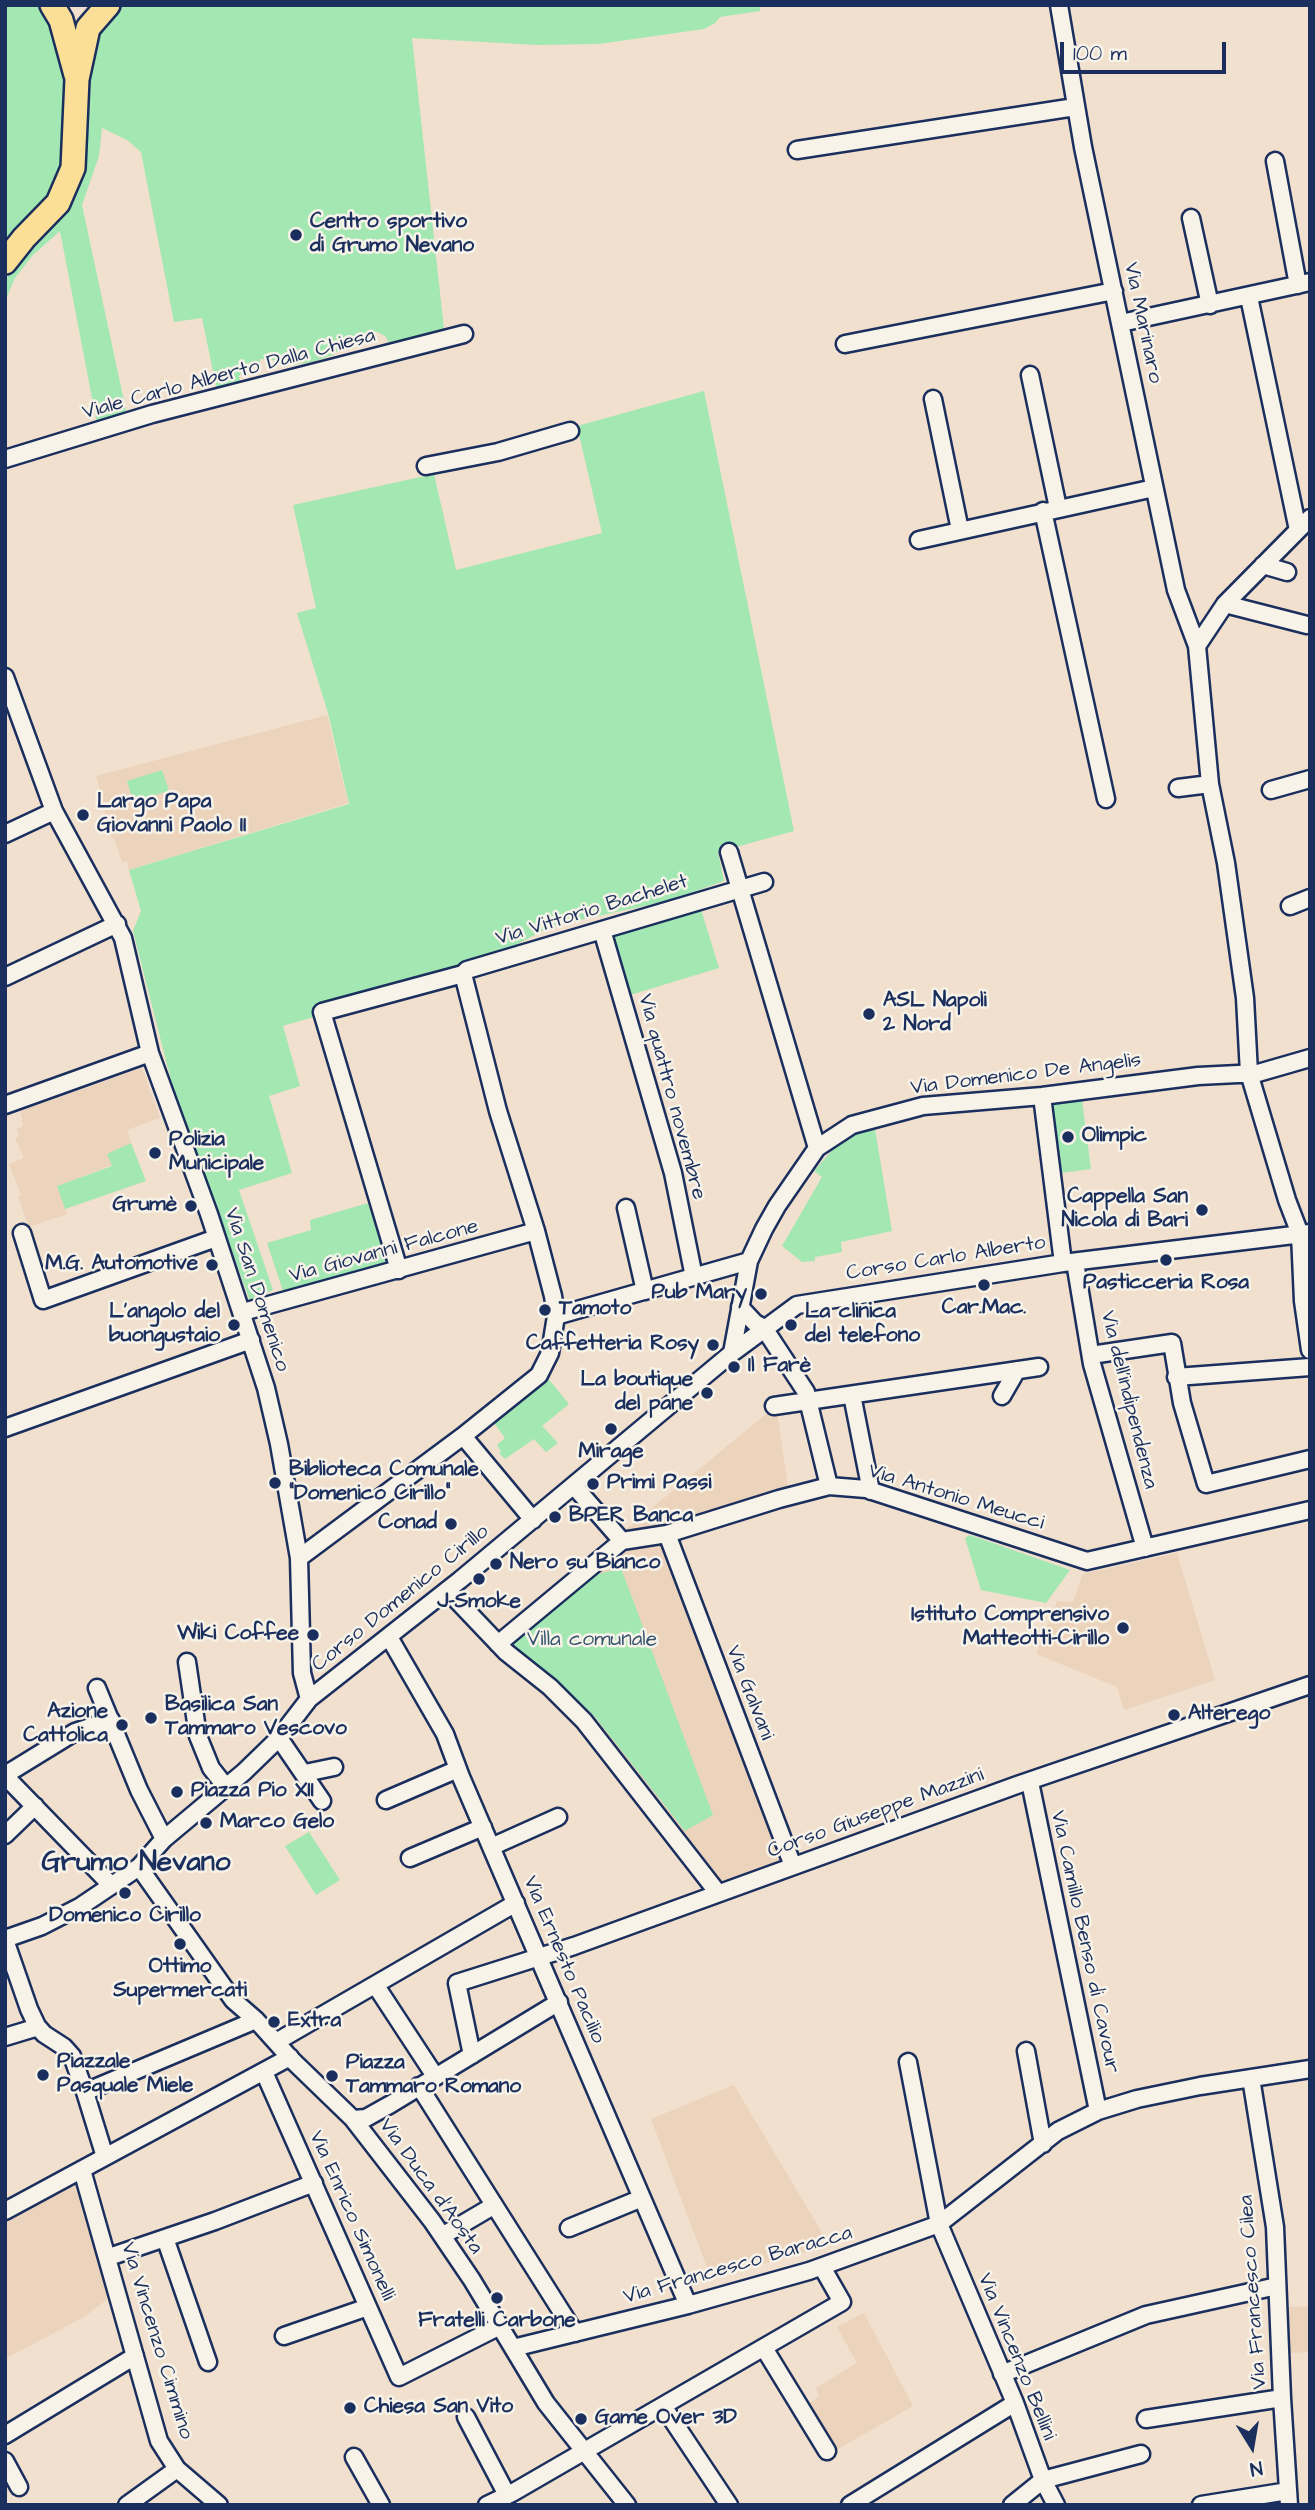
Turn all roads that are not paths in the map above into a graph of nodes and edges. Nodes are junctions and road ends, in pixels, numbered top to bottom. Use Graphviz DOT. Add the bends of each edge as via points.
graph roads {
  1 [pos="52,5"];
  2 [pos="108,5"];
  3 [pos="1059,5"];
  4 [pos="77,79"];
  5 [pos="1075,107"];
  6 [pos="797,150"];
  7 [pos="1275,161"];
  8 [pos="1191,219"];
  9 [pos="10,252"];
  10 [pos="1304,284"];
  11 [pos="1114,290"];
  12 [pos="1249,297"];
  13 [pos="1210,305"];
  14 [pos="1121,323"];
  15 [pos="464,334"];
  16 [pos="845,344"];
  17 [pos="1030,374"];
  18 [pos="933,399"];
  19 [pos="570,431"];
  20 [pos="5,459"];
  21 [pos="426,466"];
  22 [pos="1154,488"];
  23 [pos="1051,510"];
  24 [pos="1310,518"];
  25 [pos="960,530"];
  26 [pos="1298,530"];
  27 [pos="919,540"];
  28 [pos="1263,565"];
  29 [pos="1287,572"];
  30 [pos="1225,604"];
  31 [pos="1307,625"];
  32 [pos="1197,646"];
  33 [pos="5,677"];
  34 [pos="10,712"];
  35 [pos="1310,779"];
  36 [pos="1210,784"];
  37 [pos="1178,788"];
  38 [pos="1271,790"];
  39 [pos="1106,799"];
  40 [pos="54,811"];
  41 [pos="5,834"];
  42 [pos="729,852"];
  43 [pos="764,881"];
  44 [pos="740,888"];
  45 [pos="1310,898"];
  46 [pos="1290,906"];
  47 [pos="117,924"];
  48 [pos="602,930"];
  49 [pos="5,977"];
  50 [pos="463,977"];
  51 [pos="147,1054"];
  52 [pos="1310,1058"];
  53 [pos="1249,1073"];
  54 [pos="1042,1096"];
  55 [pos="5,1105"];
  56 [pos="817,1148"];
  57 [pos="626,1208"];
  58 [pos="536,1231"];
  59 [pos="22,1233"];
  60 [pos="1305,1233"];
  61 [pos="216,1238"];
  62 [pos="749,1261"];
  63 [pos="1069,1262"];
  64 [pos="399,1270"];
  65 [pos="694,1277"];
  66 [pos="645,1291"];
  67 [pos="740,1307"];
  68 [pos="243,1312"];
  69 [pos="556,1316"];
  70 [pos="764,1328"];
  71 [pos="251,1340"];
  72 [pos="1310,1350"];
  73 [pos="731,1355"];
  74 [pos="1091,1355"];
  75 [pos="1039,1367"];
  76 [pos="1310,1367"];
  77 [pos="1017,1370"];
  78 [pos="1176,1377"];
  79 [pos="852,1395"];
  80 [pos="1002,1396"];
  81 [pos="808,1401"];
  82 [pos="774,1406"];
  83 [pos="5,1428"];
  84 [pos="463,1436"];
  85 [pos="1310,1459"];
  86 [pos="574,1486"];
  87 [pos="830,1486"];
  88 [pos="871,1491"];
  89 [pos="1310,1510"];
  90 [pos="533,1520"];
  91 [pos="667,1534"];
  92 [pos="622,1541"];
  93 [pos="1145,1548"];
  94 [pos="299,1558"];
  95 [pos="447,1590"];
  96 [pos="389,1637"];
  97 [pos="498,1644"];
  98 [pos="187,1662"];
  99 [pos="1310,1685"];
  100 [pos="97,1688"];
  101 [pos="309,1699"];
  102 [pos="111,1720"];
  103 [pos="279,1738"];
  104 [pos="334,1767"];
  105 [pos="458,1769"];
  106 [pos="305,1773"];
  107 [pos="5,1776"];
  108 [pos="1030,1782"];
  109 [pos="226,1787"];
  110 [pos="386,1800"];
  111 [pos="322,1801"];
  112 [pos="35,1806"];
  113 [pos="558,1817"];
  114 [pos="483,1826"];
  115 [pos="5,1835"];
  116 [pos="164,1839"];
  117 [pos="491,1847"];
  118 [pos="410,1858"];
  119 [pos="144,1863"];
  120 [pos="793,1866"];
  121 [pos="116,1881"];
  122 [pos="718,1893"];
  123 [pos="516,1903"];
  124 [pos="5,1940"];
  125 [pos="538,1956"];
  126 [pos="376,1986"];
  127 [pos="559,2002"];
  128 [pos="256,2020"];
  129 [pos="37,2027"];
  130 [pos="5,2037"];
  131 [pos="276,2042"];
  132 [pos="1026,2051"];
  133 [pos="472,2055"];
  134 [pos="290,2057"];
  135 [pos="908,2062"];
  136 [pos="1310,2069"];
  137 [pos="264,2072"];
  138 [pos="435,2076"];
  139 [pos="1251,2078"];
  140 [pos="419,2087"];
  141 [pos="85,2092"];
  142 [pos="1098,2111"];
  143 [pos="353,2119"];
  144 [pos="1043,2144"];
  145 [pos="105,2157"];
  146 [pos="82,2170"];
  147 [pos="314,2183"];
  148 [pos="642,2199"];
  149 [pos="493,2206"];
  150 [pos="5,2211"];
  151 [pos="939,2224"];
  152 [pos="569,2228"];
  153 [pos="442,2236"];
  154 [pos="165,2238"];
  155 [pos="109,2257"];
  156 [pos="821,2267"];
  157 [pos="1277,2286"];
  158 [pos="688,2305"];
  159 [pos="368,2307"];
  160 [pos="500,2326"];
  161 [pos="575,2333"];
  162 [pos="284,2336"];
  163 [pos="513,2348"];
  164 [pos="764,2348"];
  165 [pos="135,2356"];
  166 [pos="208,2362"];
  167 [pos="1002,2374"];
  168 [pos="1282,2398"];
  169 [pos="1015,2403"];
  170 [pos="663,2406"];
  171 [pos="467,2417"];
  172 [pos="1146,2419"];
  173 [pos="5,2435"];
  174 [pos="584,2451"];
  175 [pos="827,2451"];
  176 [pos="1141,2454"];
  177 [pos="354,2457"];
  178 [pos="5,2461"];
  179 [pos="177,2469"];
  180 [pos="1043,2480"];
  181 [pos="19,2487"];
  182 [pos="507,2495"];
  183 [pos="1289,2498"];
  184 [pos="127,2505"];
  185 [pos="219,2505"];
  186 [pos="381,2505"];
  187 [pos="487,2505"];
  188 [pos="627,2505"];
  189 [pos="729,2505"];
  190 [pos="850,2505"];
  191 [pos="1012,2505"];
  192 [pos="1056,2505"];
  193 [pos="1201,2505"];
  1 -- 4 [label="highway" via="61,20"];
  2 -- 4 [label="highway" via="88,28"];
  3 -- 5 [label="street, Via Marinaro"];
  4 -- 9 [label="highway" via="73,168 58,203"];
  5 -- 6 [label="street"];
  5 -- 11 [label="street, Via Marinaro"];
  7 -- 10 [label="street"];
  8 -- 13 [label="street"];
  10 -- 12 [label="street"];
  11 -- 14 [label="street, Via Marinaro"];
  11 -- 16 [label="street"];
  12 -- 13 [label="street"];
  12 -- 26 [label="street"];
  13 -- 14 [label="street"];
  14 -- 22 [label="street, Via Marinaro"];
  15 -- 20 [label="street, Viale Carlo Alberto Dalla Chiesa" via="152,414"];
  17 -- 23 [label="street"];
  18 -- 25 [label="street"];
  19 -- 21 [label="street"];
  22 -- 23 [label="street"];
  22 -- 32 [label="street, Via Marinaro" via="1176,590"];
  23 -- 25 [label="street"];
  23 -- 39 [label="street"];
  24 -- 26 [label="street"];
  25 -- 27 [label="street"];
  26 -- 28 [label="street"];
  28 -- 29 [label="street"];
  28 -- 30 [label="street"];
  30 -- 31 [label="street"];
  30 -- 32 [label="street"];
  32 -- 36 [label="street, Via Marinaro"];
  33 -- 34 [label="street, Via San Domenico"];
  34 -- 40 [label="street, Via San Domenico"];
  35 -- 38 [label="street"];
  36 -- 37 [label="street"];
  36 -- 53 [label="street, Via Marinaro" via="1245,998"];
  40 -- 41 [label="street"];
  40 -- 47 [label="street, Via San Domenico"];
  42 -- 44 [label="street"];
  43 -- 44 [label="street, Via Vittorio Bachelet"];
  44 -- 48 [label="street, Via Vittorio Bachelet"];
  44 -- 56 [label="street"];
  45 -- 46 [label="street"];
  47 -- 49 [label="street"];
  47 -- 51 [label="street, Via San Domenico" via="129,959"];
  48 -- 50 [label="street, Via Vittorio Bachelet" via="467,970"];
  48 -- 65 [label="street, Via quattro novembre" via="673,1173"];
  50 -- 58 [label="street"];
  50 -- 64 [label="street, Via Vittorio Bachelet" via="323,1012"];
  51 -- 55 [label="street"];
  51 -- 61 [label="street, Via San Domenico"];
  52 -- 53 [label="street, Via Domenico De Angelis"];
  53 -- 54 [label="street, Via Domenico De Angelis"];
  53 -- 60 [label="street, Via Marinaro" via="1287,1200"];
  54 -- 56 [label="street, Via Domenico De Angelis" via="895,1112 852,1125"];
  54 -- 63 [label="street, Via dell'indipendenza"];
  56 -- 62 [label="street" via="776,1206"];
  57 -- 66 [label="street"];
  58 -- 64 [label="street, Via Giovanni Falcone"];
  58 -- 69 [label="street"];
  59 -- 61 [label="street" via="43,1300"];
  60 -- 63 [label="street, Corso Carlo Alberto"];
  60 -- 72 [label="street" via="1303,1301"];
  61 -- 68 [label="street, Via San Domenico"];
  62 -- 65 [label="street"];
  62 -- 67 [label="street"];
  63 -- 70 [label="street, Corso Carlo Alberto" via="809,1302 786,1311"];
  63 -- 74 [label="street, Via dell'indipendenza"];
  64 -- 68 [label="street, Via Giovanni Falcone"];
  65 -- 66 [label="street"];
  66 -- 69 [label="street"];
  67 -- 70 [label="street"];
  67 -- 73 [label="street"];
  68 -- 71 [label="street, Via San Domenico"];
  69 -- 84 [label="street" via="550,1353 539,1375"];
  70 -- 73 [label="street, Corso Carlo Alberto"];
  70 -- 81 [label="street"];
  71 -- 83 [label="street"];
  71 -- 94 [label="street, Via San Domenico" via="267,1388"];
  73 -- 86 [label="street, Corso Domenico Cirillo"];
  74 -- 78 [label="street" via="1171,1343"];
  74 -- 93 [label="street, Via dell'indipendenza"];
  75 -- 77 [label="street"];
  76 -- 78 [label="street"];
  77 -- 79 [label="street"];
  77 -- 80 [label="street"];
  78 -- 85 [label="street" via="1206,1484"];
  79 -- 81 [label="street"];
  79 -- 88 [label="street"];
  81 -- 82 [label="street"];
  81 -- 87 [label="street"];
  84 -- 90 [label="street"];
  84 -- 94 [label="street"];
  86 -- 90 [label="street, Corso Domenico Cirillo"];
  86 -- 92 [label="street"];
  87 -- 88 [label="street, Via Antonio Meucci"];
  87 -- 91 [label="street, Via Antonio Meucci"];
  88 -- 93 [label="street, Via Antonio Meucci" via="1087,1561"];
  89 -- 93 [label="street, Via Antonio Meucci"];
  90 -- 95 [label="street, Corso Domenico Cirillo"];
  91 -- 92 [label="street, Via Antonio Meucci"];
  91 -- 120 [label="street, Via Galvani"];
  92 -- 97 [label="street"];
  94 -- 101 [label="street, Via San Domenico" via="302,1673"];
  95 -- 96 [label="street, Corso Domenico Cirillo"];
  95 -- 97 [label="street"];
  96 -- 101 [label="street, Corso Domenico Cirillo"];
  96 -- 105 [label="street, Via Ernesto Pacilio" via="445,1734"];
  97 -- 122 [label="street" via="584,1721"];
  98 -- 109 [label="street" via="198,1736 211,1768"];
  99 -- 108 [label="street, Corso Giuseppe Mazzini"];
  100 -- 102 [label="street"];
  101 -- 103 [label="street, Corso Domenico Cirillo"];
  102 -- 107 [label="street" via="75,1732"];
  102 -- 116 [label="street" via="138,1790"];
  103 -- 106 [label="street"];
  103 -- 109 [label="street, Corso Domenico Cirillo"];
  104 -- 106 [label="street"];
  105 -- 110 [label="street"];
  105 -- 114 [label="street, Via Ernesto Pacilio"];
  106 -- 111 [label="street"];
  107 -- 112 [label="street"];
  108 -- 120 [label="street, Corso Giuseppe Mazzini"];
  108 -- 142 [label="street, Via Camillo Benso di Cavour"];
  109 -- 116 [label="street, Corso Domenico Cirillo"];
  112 -- 115 [label="street"];
  112 -- 121 [label="street"];
  113 -- 117 [label="street"];
  114 -- 117 [label="street, Via Ernesto Pacilio"];
  114 -- 118 [label="street"];
  116 -- 119 [label="street, Corso Domenico Cirillo"];
  117 -- 123 [label="street, Via Ernesto Pacilio"];
  119 -- 121 [label="street, Corso Domenico Cirillo"];
  119 -- 128 [label="street, Via Duca d'Aosta" via="233,2000"];
  120 -- 122 [label="street, Corso Giuseppe Mazzini"];
  121 -- 124 [label="street, Corso Domenico Cirillo" via="81,1906"];
  122 -- 125 [label="street, Corso Giuseppe Mazzini"];
  123 -- 125 [label="street, Via Ernesto Pacilio"];
  123 -- 126 [label="street"];
  124 -- 129 [label="street"];
  125 -- 127 [label="street, Via Ernesto Pacilio"];
  125 -- 133 [label="street, Corso Giuseppe Mazzini" via="457,1983"];
  126 -- 131 [label="street"];
  126 -- 138 [label="street"];
  127 -- 133 [label="street"];
  127 -- 148 [label="street, Via Ernesto Pacilio"];
  128 -- 131 [label="street, Via Duca d'Aosta"];
  128 -- 141 [label="street"];
  129 -- 130 [label="street"];
  129 -- 141 [label="street" via="72,2056"];
  131 -- 134 [label="street, Via Duca d'Aosta"];
  132 -- 144 [label="street"];
  133 -- 138 [label="street"];
  134 -- 137 [label="street"];
  134 -- 143 [label="street, Via Duca d'Aosta"];
  135 -- 151 [label="street, Via Vincenzo Bellini"];
  136 -- 139 [label="street, Via Francesco Baracca"];
  137 -- 145 [label="street"];
  137 -- 147 [label="street, Via Enrico Simonelli"];
  138 -- 140 [label="street"];
  139 -- 142 [label="street, Via Francesco Baracca" via="1137,2099"];
  139 -- 157 [label="street, Via Francesco Cilea" via="1275,2227"];
  140 -- 143 [label="street" via="366,2118"];
  140 -- 149 [label="street"];
  141 -- 145 [label="street"];
  142 -- 144 [label="street, Via Francesco Baracca"];
  143 -- 153 [label="street, Via Duca d'Aosta"];
  144 -- 151 [label="street, Via Francesco Baracca"];
  145 -- 146 [label="street"];
  146 -- 150 [label="street"];
  146 -- 155 [label="street, Via Vincenzo Cimmino"];
  147 -- 154 [label="street"];
  147 -- 159 [label="street, Via Enrico Simonelli"];
  148 -- 152 [label="street"];
  148 -- 158 [label="street, Via Ernesto Pacilio"];
  149 -- 153 [label="street"];
  149 -- 161 [label="street"];
  151 -- 156 [label="street, Via Francesco Baracca"];
  151 -- 167 [label="street, Via Vincenzo Bellini"];
  153 -- 160 [label="street, Via Duca d'Aosta"];
  154 -- 155 [label="street"];
  154 -- 166 [label="street"];
  155 -- 165 [label="street, Via Vincenzo Cimmino"];
  156 -- 158 [label="street, Via Francesco Baracca"];
  156 -- 164 [label="street" via="842,2302"];
  157 -- 167 [label="street" via="1146,2315"];
  157 -- 168 [label="street, Via Francesco Cilea"];
  158 -- 161 [label="street, Via Francesco Baracca"];
  159 -- 160 [label="street, Via Enrico Simonelli" via="399,2377"];
  159 -- 162 [label="street"];
  160 -- 163 [label="street, Via Duca d'Aosta"];
  161 -- 163 [label="street, Via Francesco Baracca"];
  163 -- 174 [label="street, Via Duca d'Aosta" via="546,2403"];
  164 -- 170 [label="street"];
  164 -- 175 [label="street"];
  165 -- 173 [label="street"];
  165 -- 179 [label="street, Via Vincenzo Cimmino" via="159,2441"];
  167 -- 169 [label="street, Via Vincenzo Bellini"];
  168 -- 172 [label="street"];
  168 -- 183 [label="street, Via Francesco Cilea"];
  169 -- 180 [label="street, Via Vincenzo Bellini"];
  169 -- 190 [label="street"];
  170 -- 174 [label="street"];
  170 -- 189 [label="street"];
  171 -- 182 [label="street"];
  174 -- 182 [label="street"];
  174 -- 188 [label="street, Via Duca d'Aosta"];
  176 -- 180 [label="street"];
  177 -- 186 [label="street"];
  178 -- 181 [label="street"];
  179 -- 184 [label="street"];
  179 -- 185 [label="street, Via Vincenzo Cimmino"];
  180 -- 191 [label="street"];
  180 -- 192 [label="street, Via Vincenzo Bellini"];
  182 -- 187 [label="street"];
  183 -- 193 [label="street"];
}
